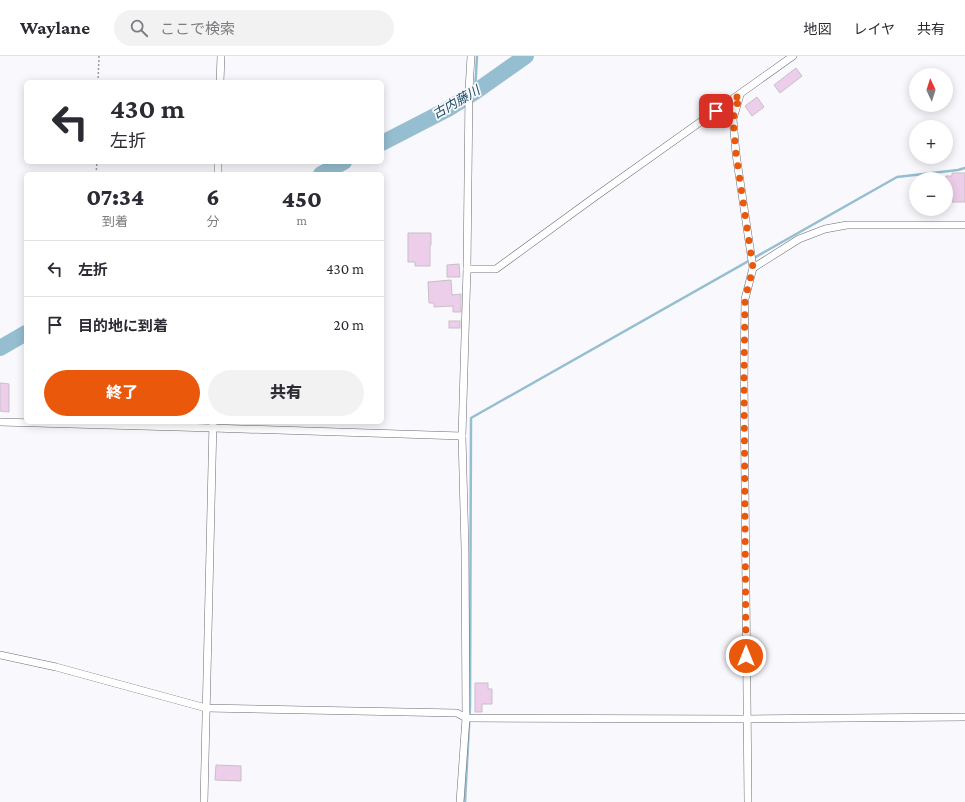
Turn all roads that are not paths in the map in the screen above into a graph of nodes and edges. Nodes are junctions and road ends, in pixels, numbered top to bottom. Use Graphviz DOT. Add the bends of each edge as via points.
graph roads {
  1 [pos="221,56"];
  2 [pos="471,56"];
  3 [pos="793,56"];
  4 [pos="220,80"];
  5 [pos="740,95"];
  6 [pos="965,225"];
  7 [pos="753,268"];
  8 [pos="467,269"];
  9 [pos="0,422"];
  10 [pos="24,422"];
  11 [pos="142,424"];
  12 [pos="213,425"];
  13 [pos="462,436"];
  14 [pos="0,655"];
  15 [pos="206,708"];
  16 [pos="965,717"];
  17 [pos="466,718"];
  18 [pos="746,719"];
  19 [pos="204,802"];
  20 [pos="460,802"];
  21 [pos="748,802"];
  1 -- 4 [label="street"];
  2 -- 8 [label="street"];
  3 -- 5 [label="street"];
  5 -- 7 [label="street" via="733,119"];
  5 -- 8 [label="street" via="496,269"];
  6 -- 7 [label="street" via="847,225 825,229 799,239"];
  7 -- 18 [label="street" via="745,299 744,335"];
  8 -- 13 [label="street"];
  9 -- 10 [label="street"];
  11 -- 12 [label="street"];
  12 -- 13 [label="street"];
  12 -- 15 [label="street"];
  13 -- 17 [label="street"];
  14 -- 15 [label="street" via="56,667"];
  15 -- 17 [label="street" via="457,713"];
  15 -- 19 [label="street"];
  16 -- 18 [label="street"];
  17 -- 18 [label="street"];
  17 -- 20 [label="street"];
  18 -- 21 [label="street"];
}
